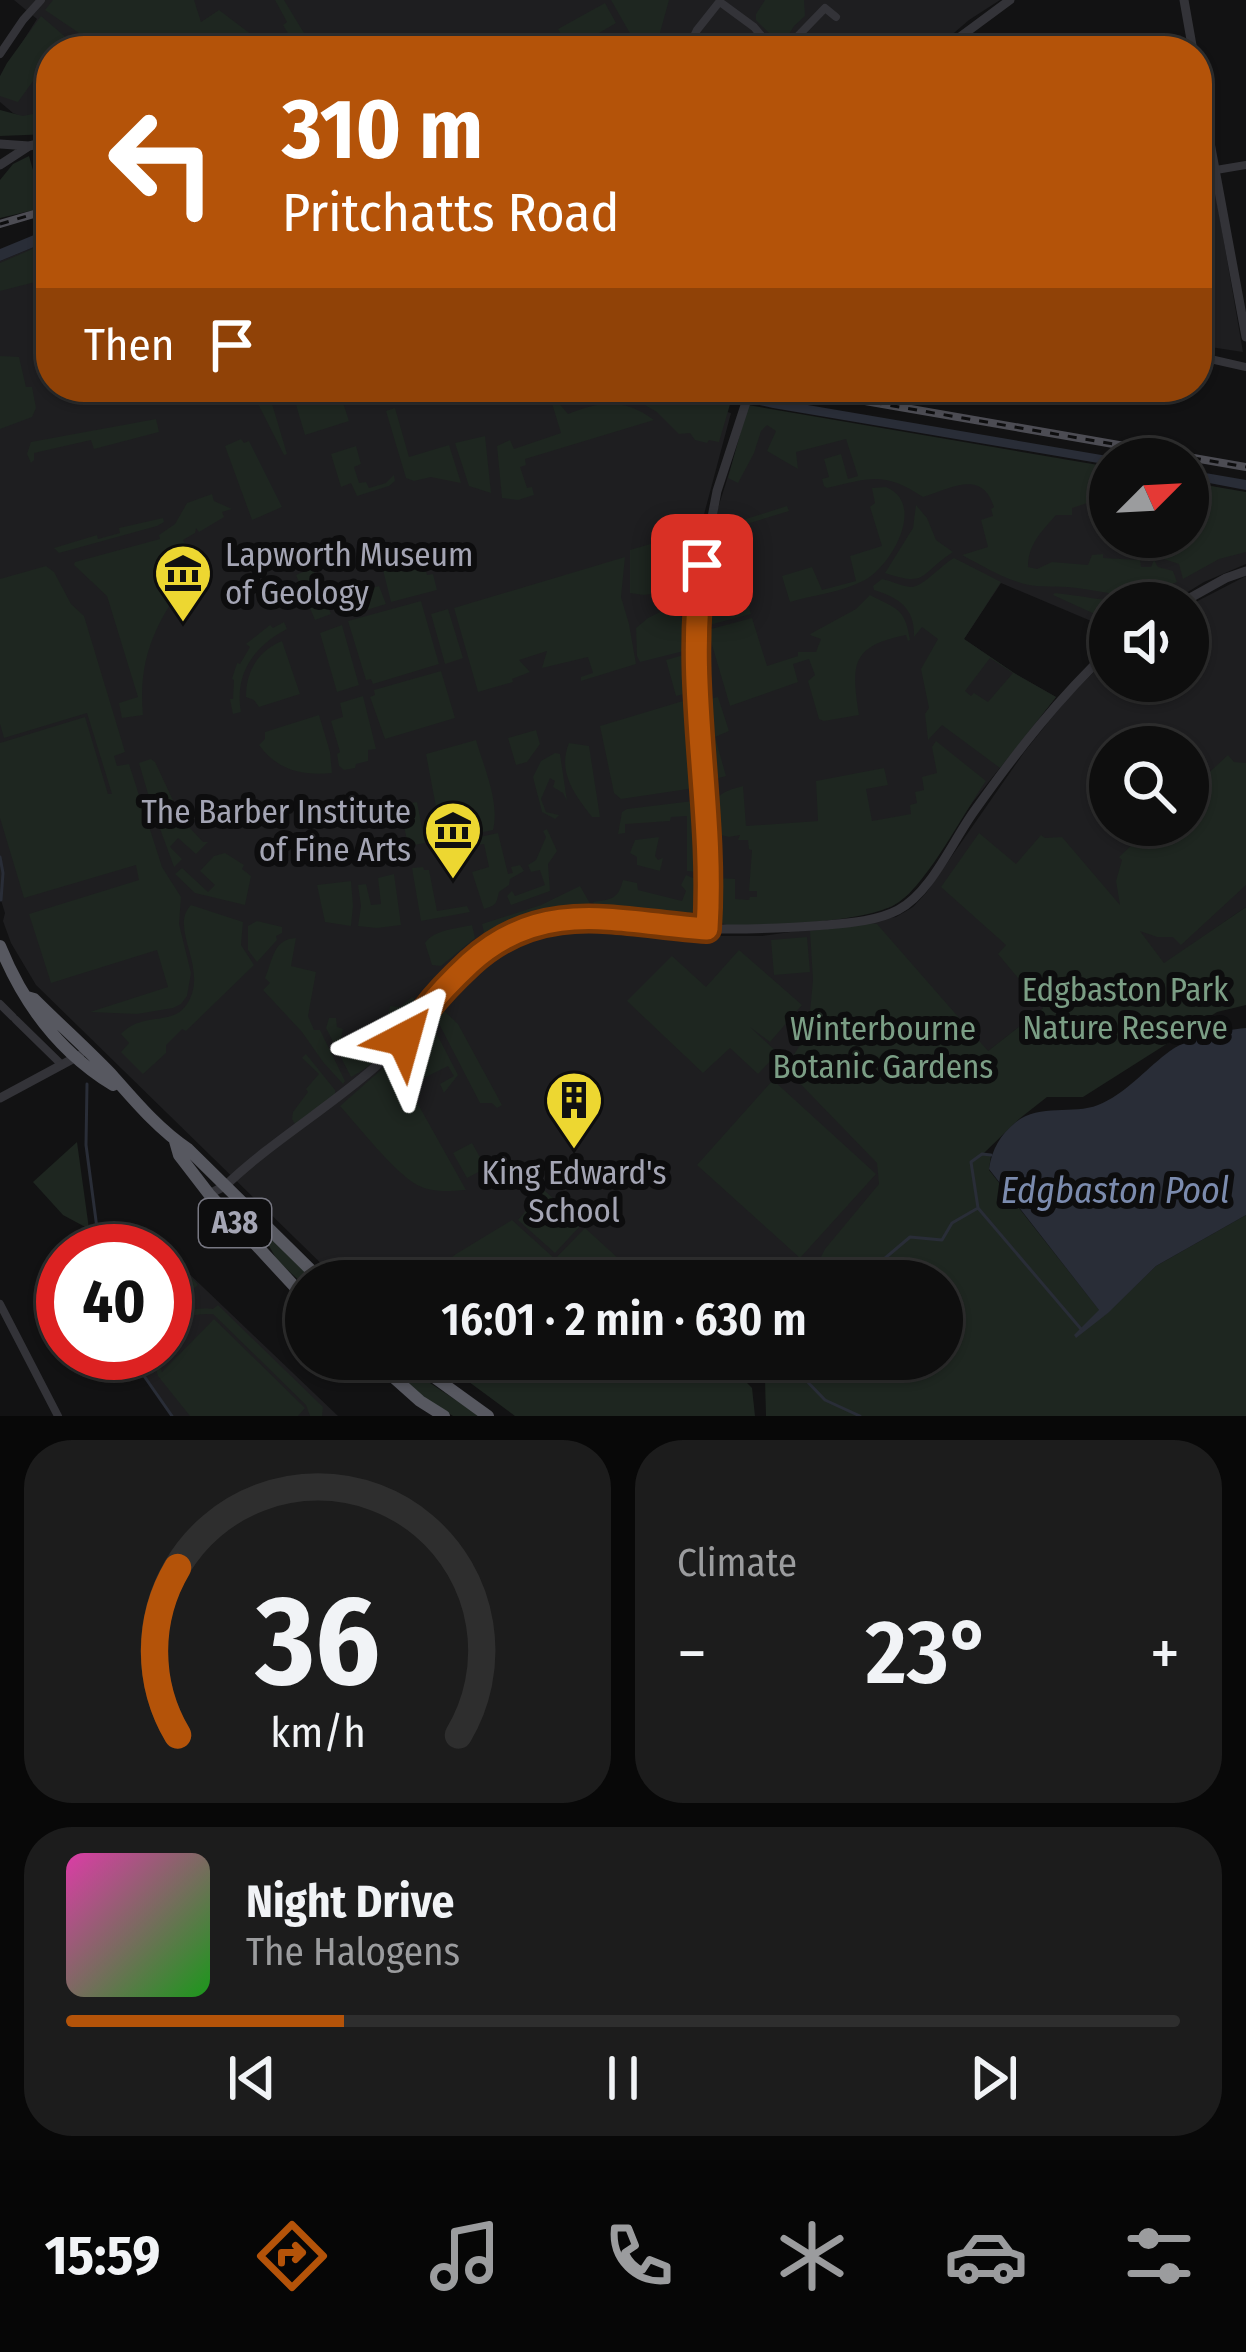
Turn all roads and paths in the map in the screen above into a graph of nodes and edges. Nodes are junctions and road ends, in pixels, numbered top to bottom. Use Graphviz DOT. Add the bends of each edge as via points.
graph roads {
  1 [pos="41,0"];
  2 [pos="1010,0"];
  3 [pos="1184,0"];
  4 [pos="720,1"];
  5 [pos="836,17"];
  6 [pos="694,36"];
  7 [pos="761,36"];
  8 [pos="798,36"];
  9 [pos="961,36"];
  10 [pos="1190,36"];
  11 [pos="0,54"];
  12 [pos="0,143"];
  13 [pos="36,144"];
  14 [pos="29,146"];
  15 [pos="1212,149"];
  16 [pos="0,165"];
  17 [pos="1246,165"];
  18 [pos="1216,170"];
  19 [pos="1246,337"];
  20 [pos="1212,359"];
  21 [pos="1246,367"];
  22 [pos="746,402"];
  23 [pos="1246,571"];
  24 [pos="1209,587"];
  25 [pos="1089,671"];
  26 [pos="707,929"];
  27 [pos="0,946"];
  28 [pos="0,1004"];
  29 [pos="82,1054"];
  30 [pos="62,1065"];
  31 [pos="0,1098"];
  32 [pos="175,1141"];
  33 [pos="225,1186"];
  34 [pos="209,1194"];
  35 [pos="301,1260"];
  36 [pos="277,1269"];
  37 [pos="285,1277"];
  38 [pos="0,1304"];
  39 [pos="396,1380"];
  40 [pos="438,1380"];
  41 [pos="58,1416"];
  42 [pos="444,1416"];
  43 [pos="488,1416"];
  1 -- 11 [label="street"];
  2 -- 9 [label="street"];
  3 -- 10 [label="street"];
  4 -- 6 [label="street"];
  4 -- 7 [label="street"];
  5 -- 8 [label="street" via="825,8"];
  12 -- 14 [label="street"];
  13 -- 14 [label="street"];
  14 -- 16 [label="street"];
  15 -- 18 [label="street"];
  17 -- 18 [label="street"];
  18 -- 19 [label="street"];
  20 -- 21 [label="street"];
  22 -- 26 [label="street" via="717,491 697,601"];
  23 -- 24 [label="street"];
  25 -- 26 [label="street" via="898,910 850,923"];
  26 -- 33 [label="street" via="585,919 520,928 473,961 379,1064"];
  27 -- 29 [label="highway, A38" via="14,981"];
  28 -- 30 [label="street"];
  29 -- 30 [label="street"];
  29 -- 32 [label="highway, A38"];
  30 -- 31 [label="street"];
  32 -- 33 [label="highway, A38"];
  32 -- 34 [label="highway, A38"];
  33 -- 34 [label="street"];
  33 -- 35 [label="highway, A38"];
  33 -- 36 [label="highway" via="221,1198"];
  34 -- 36 [label="highway, A38"];
  36 -- 37 [label="highway, A38"];
  38 -- 41 [label="street"];
  39 -- 42 [label="highway"];
  40 -- 43 [label="highway"];
}
